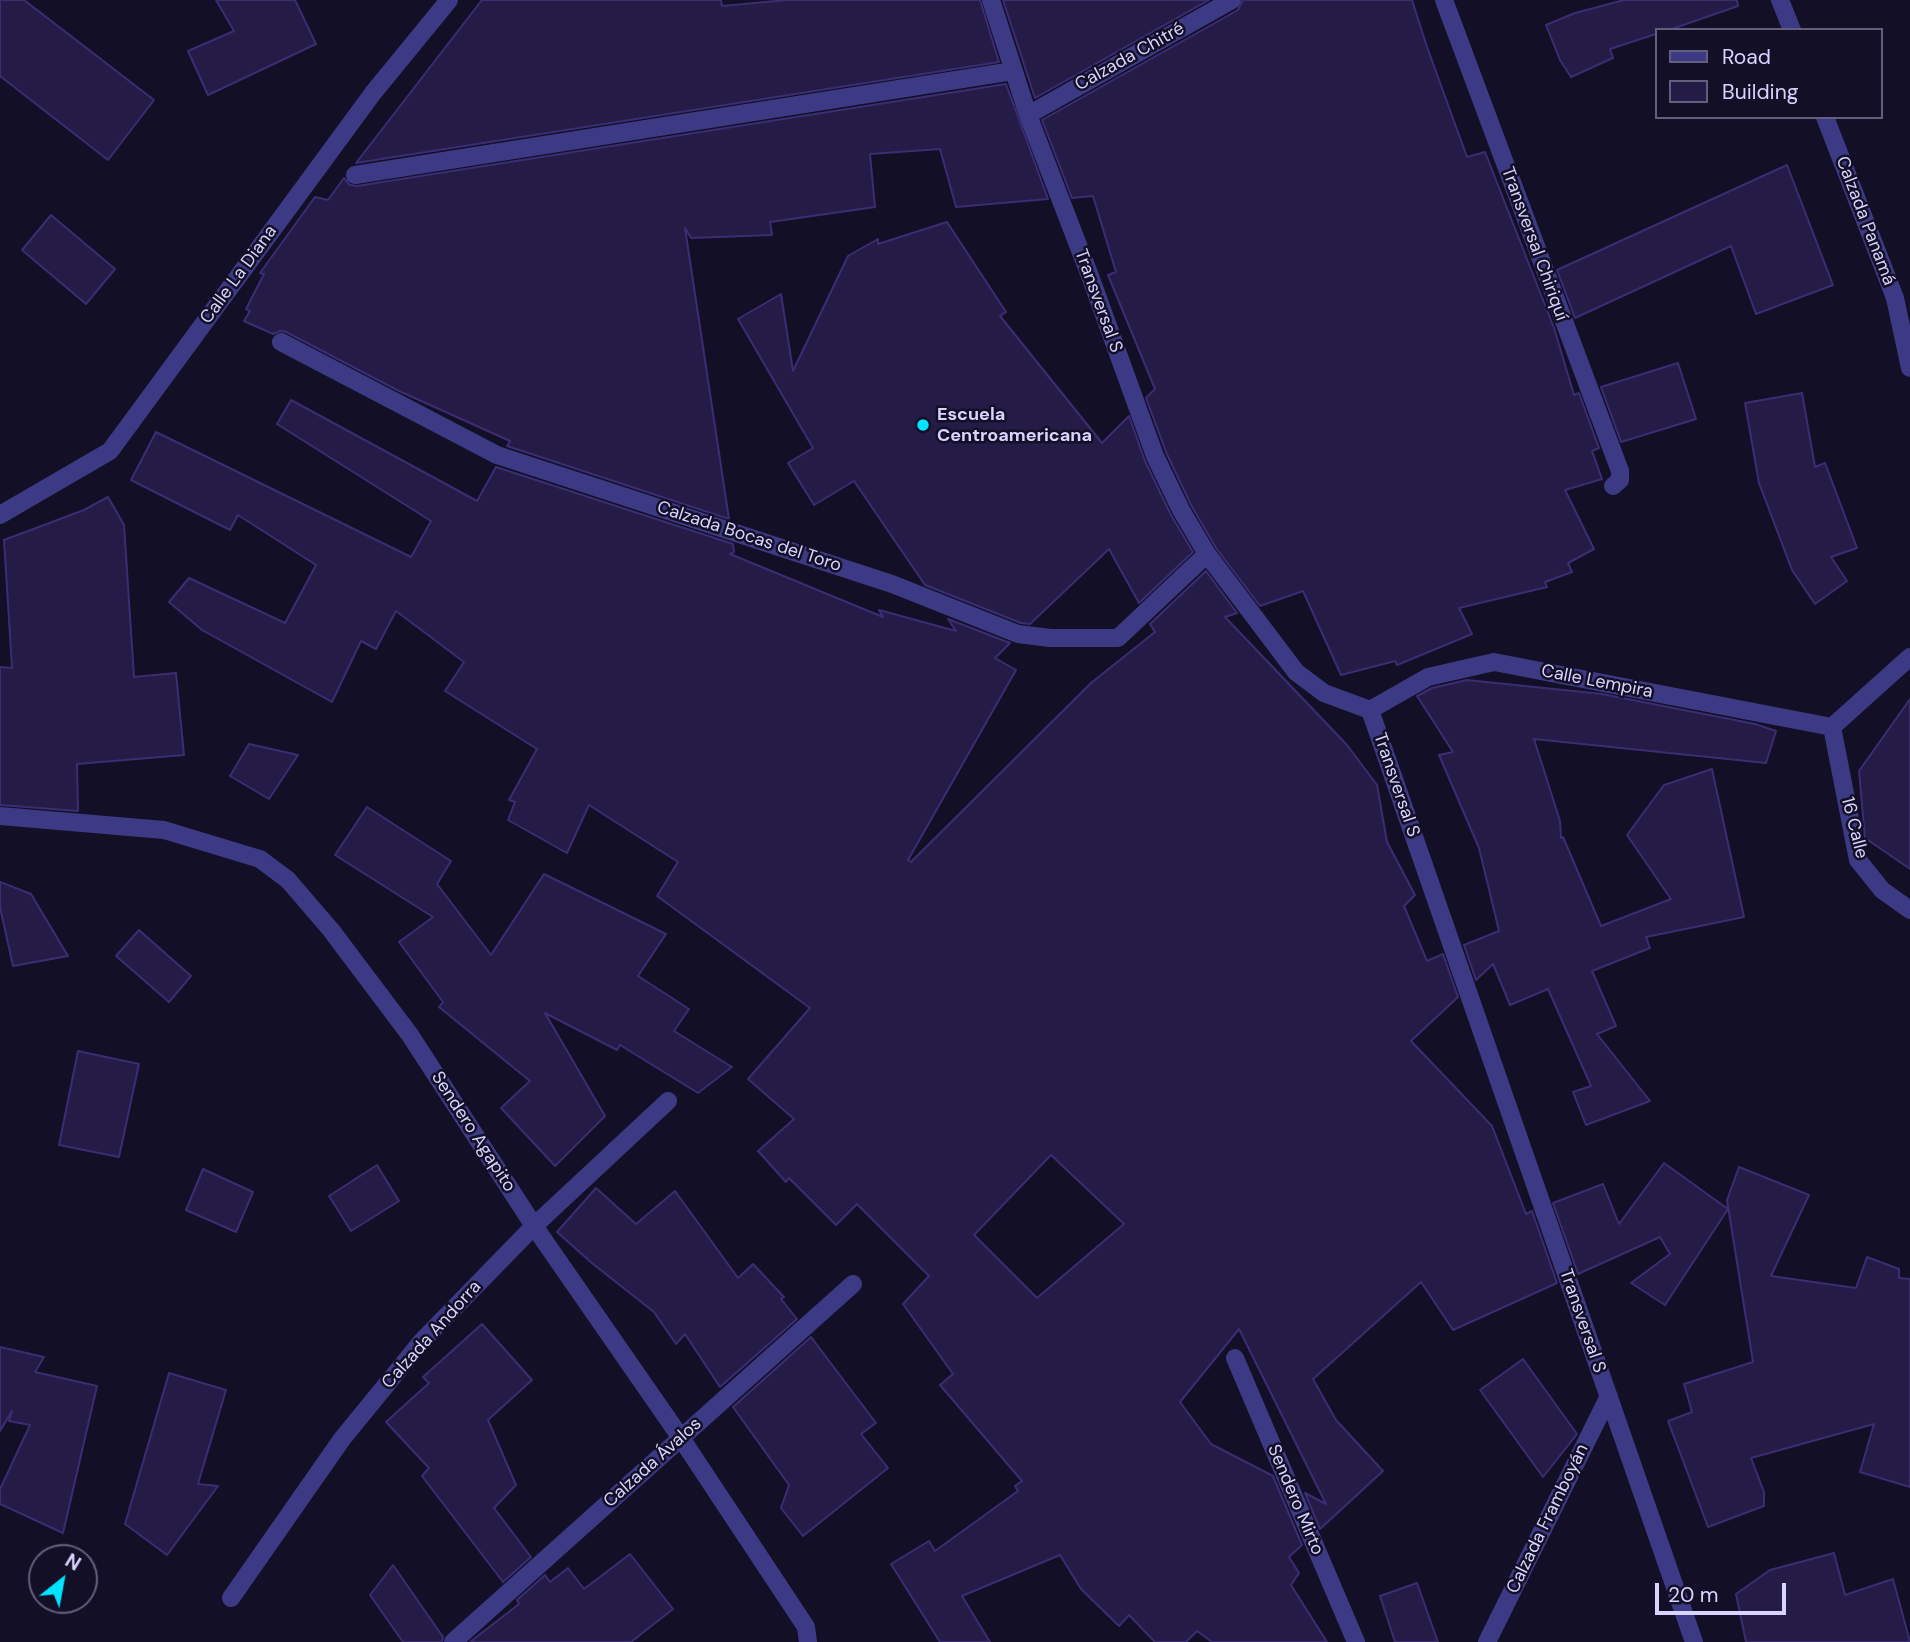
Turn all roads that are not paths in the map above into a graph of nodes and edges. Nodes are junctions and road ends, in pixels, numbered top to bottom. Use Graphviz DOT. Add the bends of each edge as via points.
graph roads {
  1 [pos="449,0"];
  2 [pos="991,0"];
  3 [pos="1232,0"];
  4 [pos="1444,0"];
  5 [pos="1780,0"];
  6 [pos="1791,28"];
  7 [pos="1013,71"];
  8 [pos="1028,115"];
  9 [pos="1826,119"];
  10 [pos="355,175"];
  11 [pos="281,342"];
  12 [pos="1910,368"];
  13 [pos="1613,486"];
  14 [pos="0,515"];
  15 [pos="1207,554"];
  16 [pos="1910,657"];
  17 [pos="1370,710"];
  18 [pos="1832,727"];
  19 [pos="0,816"];
  20 [pos="1910,910"];
  21 [pos="668,1101"];
  22 [pos="534,1226"];
  23 [pos="853,1284"];
  24 [pos="1236,1358"];
  25 [pos="1608,1396"];
  26 [pos="681,1438"];
  27 [pos="231,1598"];
  28 [pos="453,1642"];
  29 [pos="808,1642"];
  30 [pos="1356,1642"];
  31 [pos="1487,1642"];
  32 [pos="1695,1642"];
  1 -- 14 [label="street, Calle La Diana" via="373,93 110,451"];
  2 -- 7 [label="street, Transversal S"];
  3 -- 8 [label="street, Calzada Chitré"];
  4 -- 13 [label="street, Transversal Chiriquí" via="1620,471 1620,480"];
  5 -- 6 [label="street"];
  7 -- 8 [label="street, Transversal S"];
  7 -- 10 [label="street"];
  8 -- 15 [label="street, Transversal S" via="1155,456"];
  9 -- 12 [label="street, Calzada Panamá" via="1895,298"];
  11 -- 15 [label="street, Calzada Bocas del Toro" via="497,455 892,584 1018,634 1118,638"];
  15 -- 17 [label="street, Transversal S" via="1296,672 1324,694"];
  16 -- 18 [label="street"];
  17 -- 18 [label="street, Calle Lempira" via="1428,677 1494,662"];
  17 -- 25 [label="street, Transversal S"];
  18 -- 20 [label="street, 16 Calle" via="1858,860 1882,890"];
  19 -- 22 [label="street, Sendero Agapito" via="164,830 260,859 288,880 410,1035"];
  21 -- 22 [label="street, Calzada Andorra"];
  22 -- 26 [label="street, Sendero Agapito"];
  22 -- 27 [label="street, Calzada Andorra" via="422,1341 351,1428"];
  23 -- 26 [label="street, Calzada Ávalos"];
  24 -- 30 [label="street, Sendero Mirto"];
  25 -- 31 [label="street, Calzada Framboyán"];
  25 -- 32 [label="street, Transversal S"];
  26 -- 28 [label="street, Calzada Ávalos"];
  26 -- 29 [label="street, Sendero Agapito" via="806,1627"];
}
